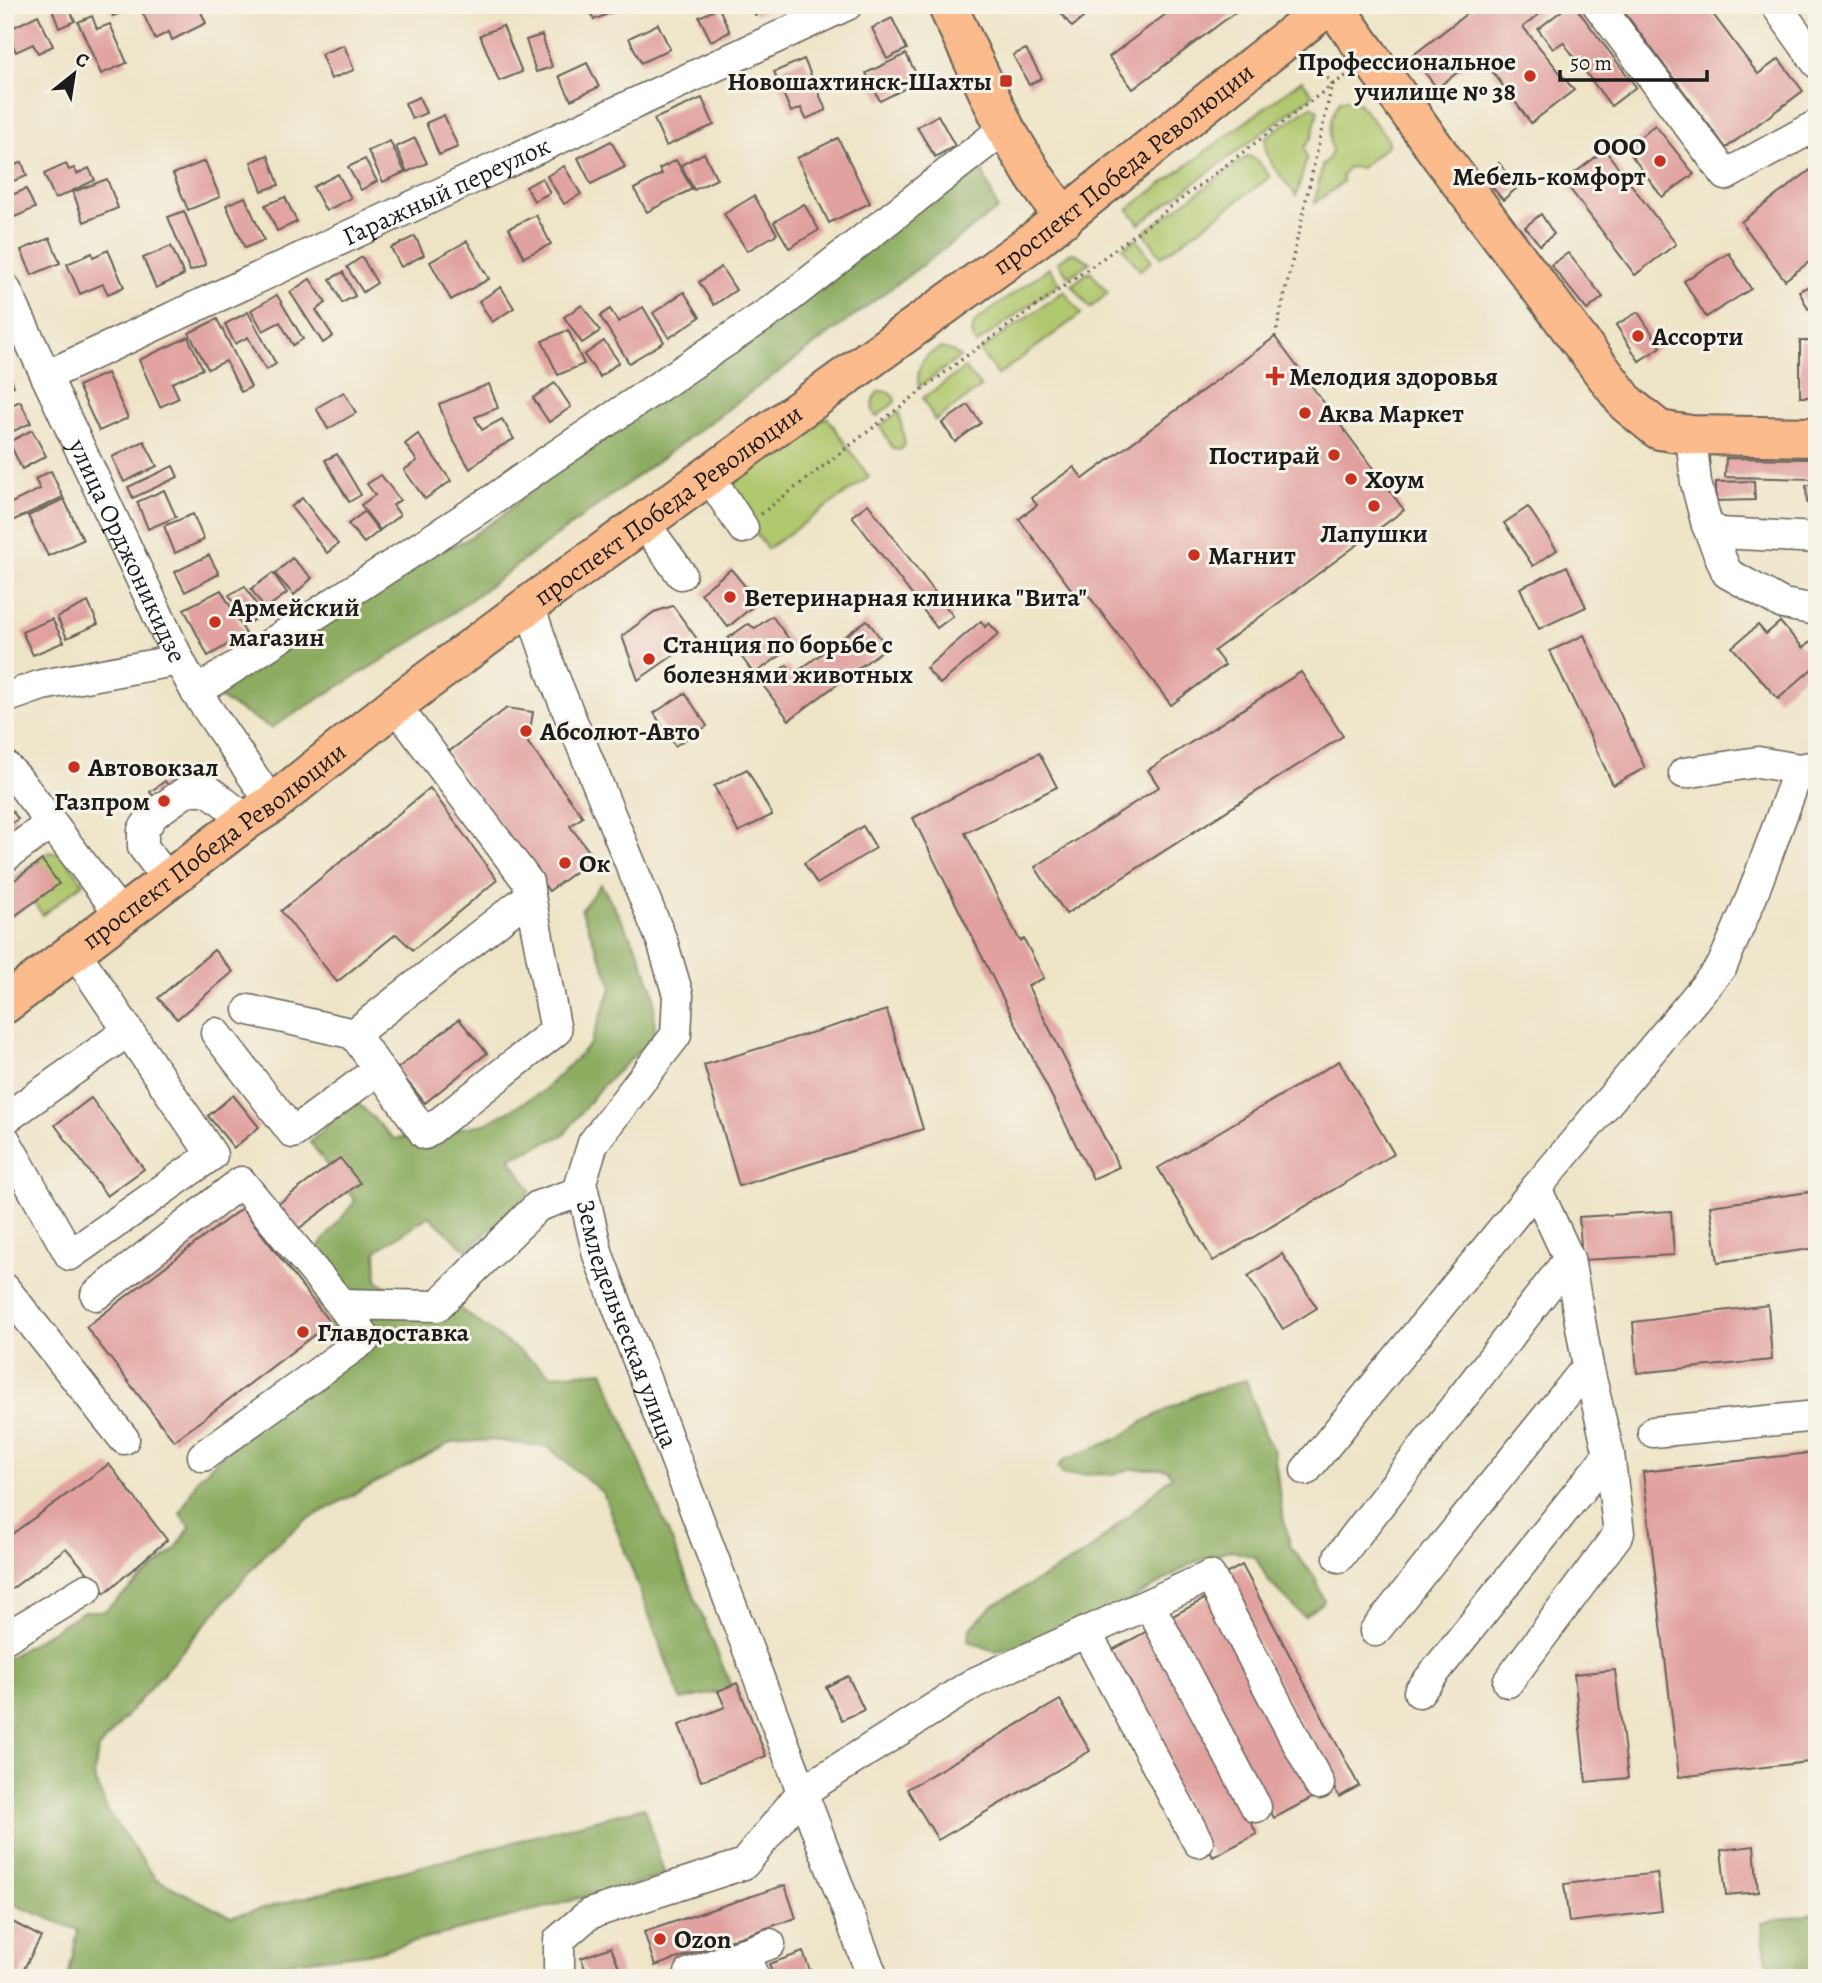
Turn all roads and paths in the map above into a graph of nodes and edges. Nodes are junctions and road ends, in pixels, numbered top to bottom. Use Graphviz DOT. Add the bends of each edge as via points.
graph roads {
  1 [pos="847,5"];
  2 [pos="947,5"];
  3 [pos="1331,5"];
  4 [pos="1598,5"];
  5 [pos="1776,5"];
  6 [pos="1295,33"];
  7 [pos="1371,59"];
  8 [pos="1817,63"];
  9 [pos="1332,85"];
  10 [pos="1817,125"];
  11 [pos="1005,128"];
  12 [pos="1064,218"];
  13 [pos="5,288"];
  14 [pos="1275,337"];
  15 [pos="46,376"];
  16 [pos="1691,435"];
  17 [pos="1817,437"];
  18 [pos="709,476"];
  19 [pos="644,523"];
  20 [pos="1707,525"];
  21 [pos="743,528"];
  22 [pos="1817,538"];
  23 [pos="681,573"];
  24 [pos="529,605"];
  25 [pos="1817,610"];
  26 [pos="179,660"];
  27 [pos="196,692"];
  28 [pos="5,698"];
  29 [pos="395,705"];
  30 [pos="5,766"];
  31 [pos="1808,767"];
  32 [pos="1684,773"];
  33 [pos="260,812"];
  34 [pos="50,824"];
  35 [pos="5,857"];
  36 [pos="169,881"];
  37 [pos="530,896"];
  38 [pos="122,916"];
  39 [pos="75,952"];
  40 [pos="5,1004"];
  41 [pos="249,1010"];
  42 [pos="128,1031"];
  43 [pos="216,1033"];
  44 [pos="354,1034"];
  45 [pos="379,1069"];
  46 [pos="5,1119"];
  47 [pos="5,1140"];
  48 [pos="1536,1188"];
  49 [pos="583,1191"];
  50 [pos="1569,1259"];
  51 [pos="5,1289"];
  52 [pos="96,1295"];
  53 [pos="341,1304"];
  54 [pos="1588,1366"];
  55 [pos="1817,1416"];
  56 [pos="1653,1432"];
  57 [pos="124,1439"];
  58 [pos="1609,1454"];
  59 [pos="203,1456"];
  60 [pos="1306,1471"];
  61 [pos="1339,1557"];
  62 [pos="88,1589"];
  63 [pos="1149,1604"];
  64 [pos="1375,1631"];
  65 [pos="1086,1632"];
  66 [pos="5,1638"];
  67 [pos="1508,1682"];
  68 [pos="1419,1692"];
  69 [pos="1319,1784"];
  70 [pos="802,1792"];
  71 [pos="1256,1807"];
  72 [pos="1198,1842"];
  73 [pos="756,1958"];
  74 [pos="690,1973"];
  75 [pos="559,1978"];
  76 [pos="873,1978"];
  1 -- 15 [label="street, Гаражный переулок"];
  2 -- 11 [label="main road"];
  3 -- 6 [label="main road, проспект Победа Революции"];
  3 -- 7 [label="main road"];
  4 -- 10 [label="street" via="1726,175"];
  5 -- 8 [label="street"];
  6 -- 9 [label="path"];
  6 -- 12 [label="main road, проспект Победа Революции"];
  7 -- 9 [label="path"];
  7 -- 16 [label="main road" via="1626,404 1659,430"];
  9 -- 14 [label="path"];
  9 -- 21 [label="path"];
  11 -- 12 [label="main road"];
  11 -- 27 [label="street" via="776,307 494,499"];
  12 -- 18 [label="main road, проспект Победа Революции"];
  13 -- 15 [label="street, улица Орджоникидзе"];
  15 -- 26 [label="street, улица Орджоникидзе"];
  16 -- 17 [label="main road"];
  16 -- 20 [label="street"];
  18 -- 19 [label="main road, проспект Победа Революции"];
  18 -- 21 [label="street"];
  19 -- 23 [label="street"];
  19 -- 24 [label="main road, проспект Победа Революции"];
  20 -- 22 [label="street" via="1719,533"];
  20 -- 25 [label="street" via="1727,573 1783,604"];
  24 -- 29 [label="main road, проспект Победа Революции"];
  24 -- 49 [label="street, Земледельческая улица" via="662,942 678,995 676,1035 593,1143 581,1181"];
  26 -- 27 [label="street, улица Орджоникидзе"];
  26 -- 28 [label="street" via="42,685"];
  27 -- 33 [label="street, улица Орджоникидзе"];
  29 -- 33 [label="main road, проспект Победа Революции"];
  29 -- 37 [label="street" via="528,882"];
  30 -- 34 [label="street"];
  31 -- 32 [label="street" via="1758,762"];
  31 -- 48 [label="street" via="1722,966"];
  33 -- 36 [label="main road, проспект Победа Революции"];
  33 -- 36 [label="street" via="208,790 188,790 154,814 142,830 143,847"];
  34 -- 35 [label="street"];
  34 -- 38 [label="street"];
  36 -- 38 [label="main road, проспект Победа Революции"];
  37 -- 44 [label="street"];
  37 -- 45 [label="street" via="556,1031 425,1134"];
  38 -- 39 [label="main road, проспект Победа Революции"];
  39 -- 40 [label="main road, проспект Победа Революции"];
  39 -- 42 [label="street"];
  41 -- 44 [label="street"];
  42 -- 46 [label="street"];
  42 -- 47 [label="street" via="212,1155 70,1255"];
  43 -- 45 [label="street" via="293,1133"];
  44 -- 45 [label="street"];
  48 -- 50 [label="street"];
  48 -- 60 [label="street"];
  49 -- 53 [label="street" via="538,1206 437,1306"];
  49 -- 70 [label="street, Земледельческая улица" via="598,1255"];
  50 -- 54 [label="street"];
  50 -- 61 [label="street"];
  51 -- 57 [label="street"];
  52 -- 53 [label="street" via="241,1182"];
  53 -- 59 [label="street" via="366,1338"];
  54 -- 58 [label="street"];
  54 -- 64 [label="street"];
  55 -- 56 [label="street"];
  58 -- 67 [label="street" via="1619,1533"];
  58 -- 68 [label="street"];
  62 -- 66 [label="street"];
  63 -- 65 [label="street"];
  63 -- 69 [label="street" via="1210,1576"];
  63 -- 71 [label="street"];
  65 -- 70 [label="street" via="974,1683"];
  65 -- 72 [label="street"];
  70 -- 75 [label="street" via="744,1864 589,1914 559,1940"];
  70 -- 76 [label="street, Земледельческая улица"];
  73 -- 74 [label="street"];
}
